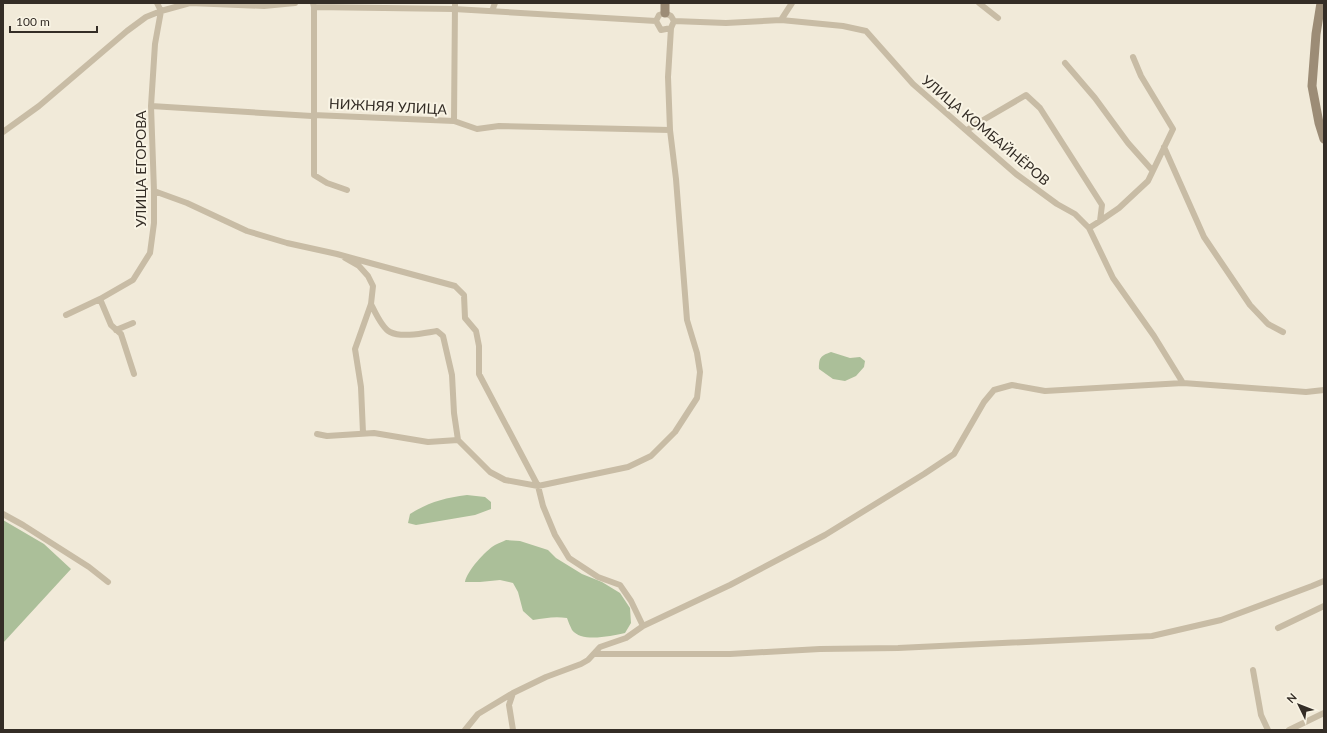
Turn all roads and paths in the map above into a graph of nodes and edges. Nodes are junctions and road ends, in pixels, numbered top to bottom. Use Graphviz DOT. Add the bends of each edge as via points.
graph roads {
  1 [pos="157,3"];
  2 [pos="295,3"];
  3 [pos="495,3"];
  4 [pos="665,3"];
  5 [pos="792,3"];
  6 [pos="979,3"];
  7 [pos="1321,3"];
  8 [pos="314,4"];
  9 [pos="455,6"];
  10 [pos="161,11"];
  11 [pos="492,11"];
  12 [pos="666,13"];
  13 [pos="998,18"];
  14 [pos="781,20"];
  15 [pos="656,21"];
  16 [pos="674,21"];
  17 [pos="671,28"];
  18 [pos="1132,56"];
  19 [pos="1065,63"];
  20 [pos="151,106"];
  21 [pos="313,115"];
  22 [pos="454,121"];
  23 [pos="670,130"];
  24 [pos="967,130"];
  25 [pos="3,132"];
  26 [pos="1324,138"];
  27 [pos="1164,147"];
  28 [pos="1152,170"];
  29 [pos="347,190"];
  30 [pos="154,191"];
  31 [pos="1100,222"];
  32 [pos="1089,228"];
  33 [pos="337,254"];
  34 [pos="100,299"];
  35 [pos="371,304"];
  36 [pos="66,315"];
  37 [pos="132,323"];
  38 [pos="116,330"];
  39 [pos="1283,332"];
  40 [pos="134,374"];
  41 [pos="1183,383"];
  42 [pos="1324,390"];
  43 [pos="363,433"];
  44 [pos="317,434"];
  45 [pos="458,440"];
  46 [pos="538,486"];
  47 [pos="3,514"];
  48 [pos="1324,580"];
  49 [pos="108,582"];
  50 [pos="1324,606"];
  51 [pos="643,626"];
  52 [pos="1278,628"];
  53 [pos="594,654"];
  54 [pos="1254,670"];
  55 [pos="513,693"];
  56 [pos="1324,713"];
  57 [pos="465,730"];
  58 [pos="513,730"];
  59 [pos="1268,730"];
  60 [pos="1290,730"];
  1 -- 10 [label="street"];
  2 -- 10 [label="street" via="264,6 190,3"];
  3 -- 11 [label="street"];
  4 -- 12 [label="street"];
  5 -- 14 [label="street"];
  6 -- 13 [label="street"];
  7 -- 26 [label="street" via="1312,86"];
  8 -- 9 [label="street"];
  8 -- 21 [label="street"];
  9 -- 11 [label="street"];
  9 -- 22 [label="street"];
  10 -- 20 [label="street, УЛИЦА ЕГОРОВА" via="155,44"];
  10 -- 25 [label="street" via="146,17 127,31 39,106"];
  11 -- 15 [label="street"];
  12 -- 15 [label="street" via="659,15"];
  12 -- 16 [label="street"];
  14 -- 16 [label="street"];
  14 -- 24 [label="street, УЛИЦА КОМБАЙНЁРОВ" via="844,26 866,31 912,84"];
  15 -- 17 [label="street" via="661,30"];
  16 -- 17 [label="street"];
  17 -- 23 [label="street" via="668,77"];
  18 -- 27 [label="street" via="1173,129"];
  19 -- 28 [label="street"];
  20 -- 21 [label="street, НИЖНЯЯ УЛИЦА"];
  20 -- 30 [label="street, УЛИЦА ЕГОРОВА"];
  21 -- 22 [label="street, НИЖНЯЯ УЛИЦА"];
  21 -- 29 [label="street" via="314,175"];
  22 -- 23 [label="street, НИЖНЯЯ УЛИЦА" via="477,129 499,126"];
  23 -- 46 [label="street" via="687,320 700,372 697,398 675,432 651,456 628,467"];
  24 -- 31 [label="street" via="1026,95 1040,108 1102,205"];
  24 -- 32 [label="street, УЛИЦА КОМБАЙНЁРОВ" via="1016,174 1075,214"];
  27 -- 28 [label="street"];
  27 -- 39 [label="street" via="1204,237 1250,305 1268,324"];
  28 -- 31 [label="street" via="1148,181"];
  30 -- 33 [label="street" via="187,203 247,231"];
  30 -- 34 [label="street, УЛИЦА ЕГОРОВА" via="154,223 150,253 133,280"];
  31 -- 32 [label="street"];
  32 -- 41 [label="street, УЛИЦА КОМБАЙНЁРОВ" via="1113,278"];
  33 -- 35 [label="street" via="359,266 368,276 373,286"];
  33 -- 46 [label="street" via="455,286 464,295 466,318 476,331 479,346 479,374"];
  34 -- 36 [label="street, УЛИЦА ЕГОРОВА"];
  34 -- 38 [label="street" via="111,326"];
  35 -- 43 [label="street" via="355,349 361,387"];
  35 -- 45 [label="street" via="390,332 404,335 437,331 443,336 452,375"];
  37 -- 38 [label="street"];
  38 -- 40 [label="street" via="121,334"];
  41 -- 42 [label="street" via="1306,392"];
  41 -- 51 [label="street" via="1045,391 1012,385 994,390 984,402 954,454 824,535"];
  43 -- 44 [label="street" via="327,436"];
  43 -- 45 [label="street" via="428,442"];
  45 -- 46 [label="street" via="490,472 505,480"];
  46 -- 51 [label="street" via="555,535 569,558 598,577 620,585"];
  47 -- 49 [label="street" via="89,567"];
  48 -- 53 [label="street" via="1221,620 1152,636 730,654"];
  50 -- 52 [label="street"];
  51 -- 53 [label="street" via="626,638 600,647"];
  53 -- 55 [label="street" via="581,664 546,676"];
  54 -- 59 [label="street" via="1261,715"];
  55 -- 57 [label="street" via="478,714"];
  55 -- 58 [label="street" via="509,706"];
  56 -- 60 [label="street"];
}
